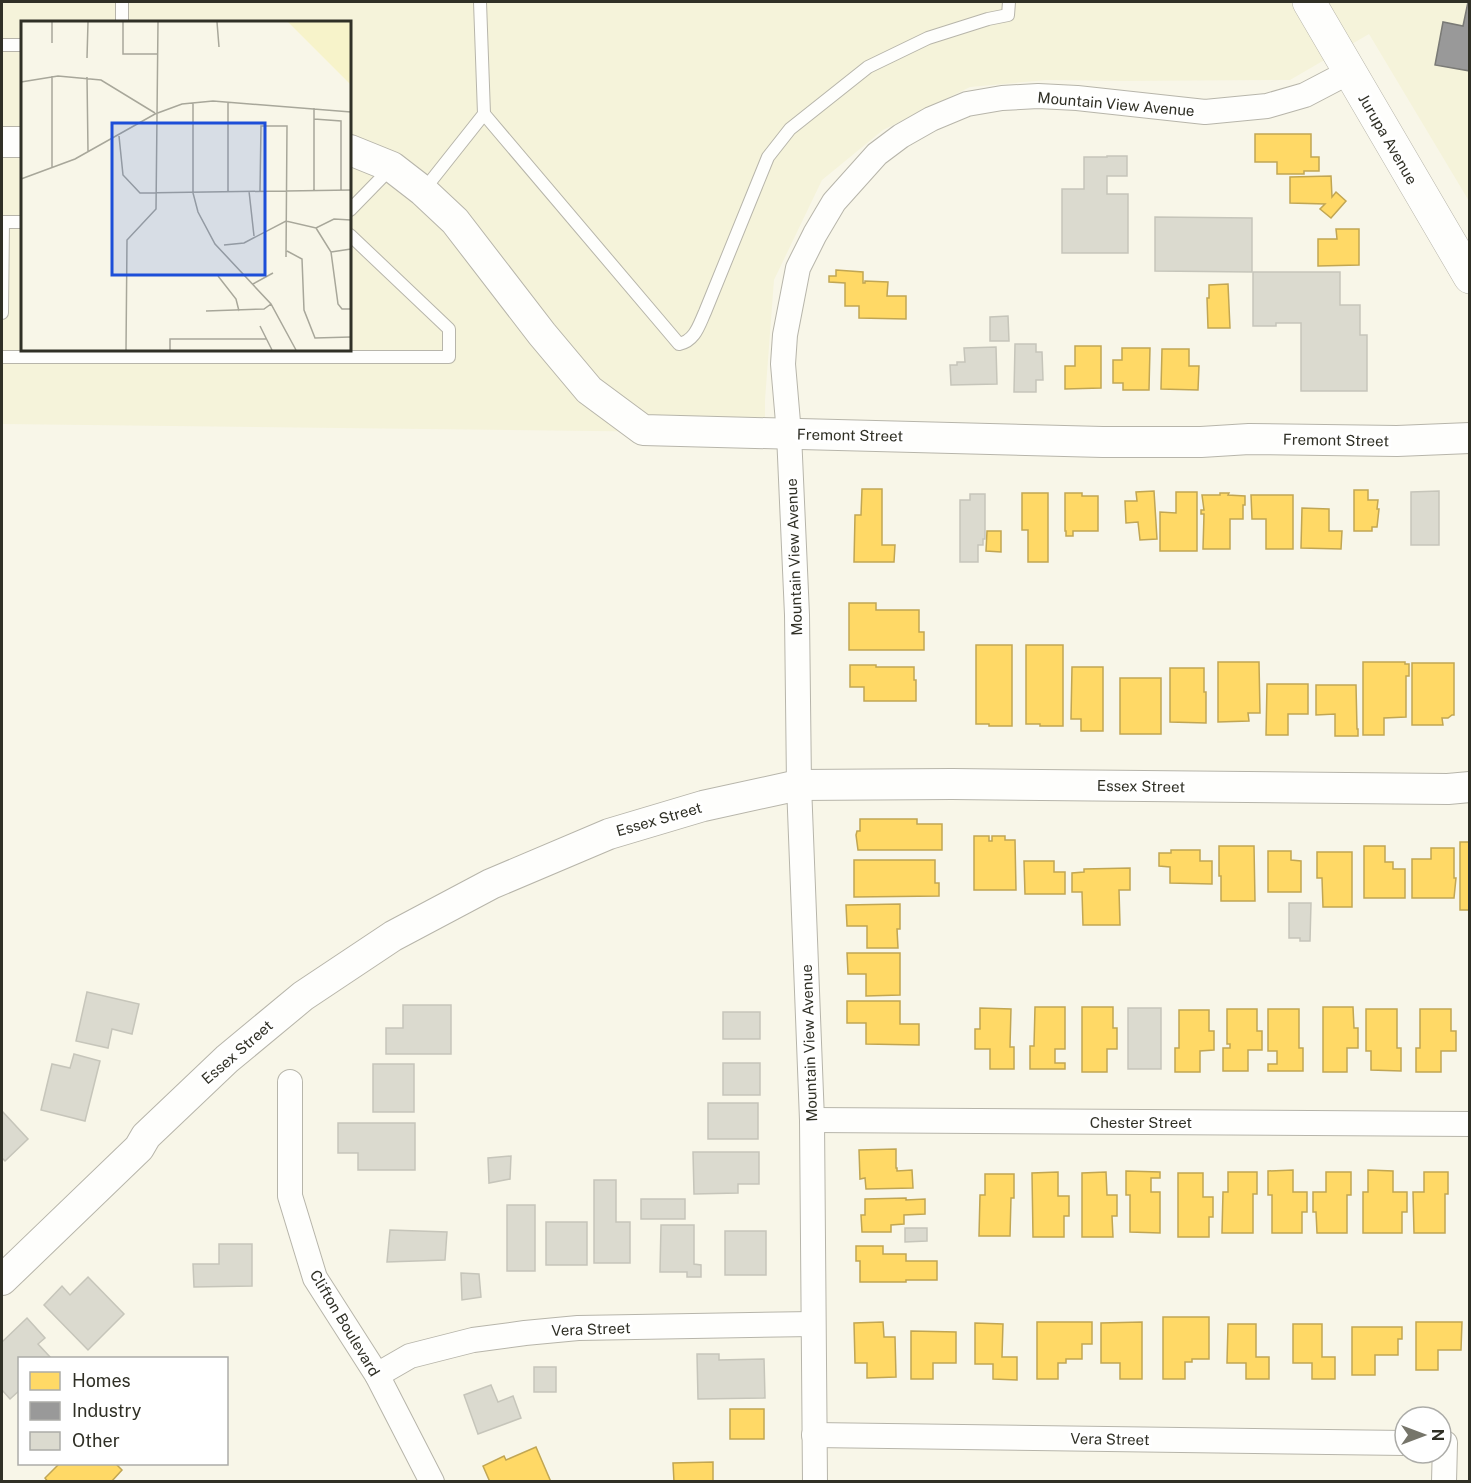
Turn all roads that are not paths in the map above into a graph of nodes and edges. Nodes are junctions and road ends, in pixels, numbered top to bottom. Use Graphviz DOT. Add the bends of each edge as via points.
graph roads {
  1 [pos="122,2"];
  2 [pos="480,2"];
  3 [pos="1009,2"];
  4 [pos="1308,2"];
  5 [pos="122,21"];
  6 [pos="2,45"];
  7 [pos="21,45"];
  8 [pos="1349,72"];
  9 [pos="484,114"];
  10 [pos="2,142"];
  11 [pos="21,142"];
  12 [pos="351,150"];
  13 [pos="392,167"];
  14 [pos="423,191"];
  15 [pos="351,209"];
  16 [pos="2,222"];
  17 [pos="21,222"];
  18 [pos="351,236"];
  19 [pos="1470,277"];
  20 [pos="2,313"];
  21 [pos="2,357"];
  22 [pos="789,434"];
  23 [pos="1470,438"];
  24 [pos="799,785"];
  25 [pos="1470,788"];
  26 [pos="290,1082"];
  27 [pos="812,1120"];
  28 [pos="1470,1124"];
  29 [pos="2,1280"];
  30 [pos="813,1324"];
  31 [pos="377,1376"];
  32 [pos="814,1435"];
  33 [pos="1393,1443"];
  34 [pos="1444,1465"];
  35 [pos="432,1482"];
  36 [pos="815,1482"];
  37 [pos="1444,1482"];
  1 -- 5 [label="lane"];
  2 -- 9 [label="lane"];
  3 -- 9 [label="lane" via="1008,15 928,38 868,67 790,129 768,157 705,312 694,336 685,343 679,344"];
  4 -- 8 [label="main road, Jurupa Avenue"];
  6 -- 7 [label="lane"];
  8 -- 19 [label="main road, Jurupa Avenue"];
  8 -- 22 [label="street, Mountain View Avenue" via="1305,95 1267,106 1205,112 1077,98 1002,98 968,104 901,136 877,154 834,202 798,268 783,364"];
  9 -- 14 [label="lane"];
  10 -- 11 [label="street"];
  12 -- 13 [label="street, Fremont Street"];
  13 -- 14 [label="street, Fremont Street"];
  13 -- 15 [label="lane"];
  14 -- 22 [label="street, Fremont Street" via="455,221 589,390 643,430"];
  16 -- 17 [label="lane"];
  16 -- 20 [label="lane"];
  18 -- 21 [label="lane" via="449,329 449,357"];
  22 -- 23 [label="street, Fremont Street" via="1104,442"];
  22 -- 24 [label="street, Mountain View Avenue"];
  24 -- 25 [label="street, Essex Street"];
  24 -- 27 [label="street, Mountain View Avenue"];
  24 -- 29 [label="street, Essex Street" via="703,806 609,834 491,884 393,936 303,996 227,1059"];
  26 -- 31 [label="street, Clifton Boulevard" via="290,1196 315,1278"];
  27 -- 28 [label="street, Chester Street"];
  27 -- 30 [label="street, Mountain View Avenue"];
  30 -- 31 [label="street, Vera Street" via="578,1328 525,1333 473,1340 410,1356"];
  30 -- 32 [label="street, Mountain View Avenue"];
  31 -- 35 [label="street, Clifton Boulevard"];
  32 -- 33 [label="street, Vera Street"];
  32 -- 36 [label="street, Mountain View Avenue"];
  34 -- 37 [label="street"];
}
